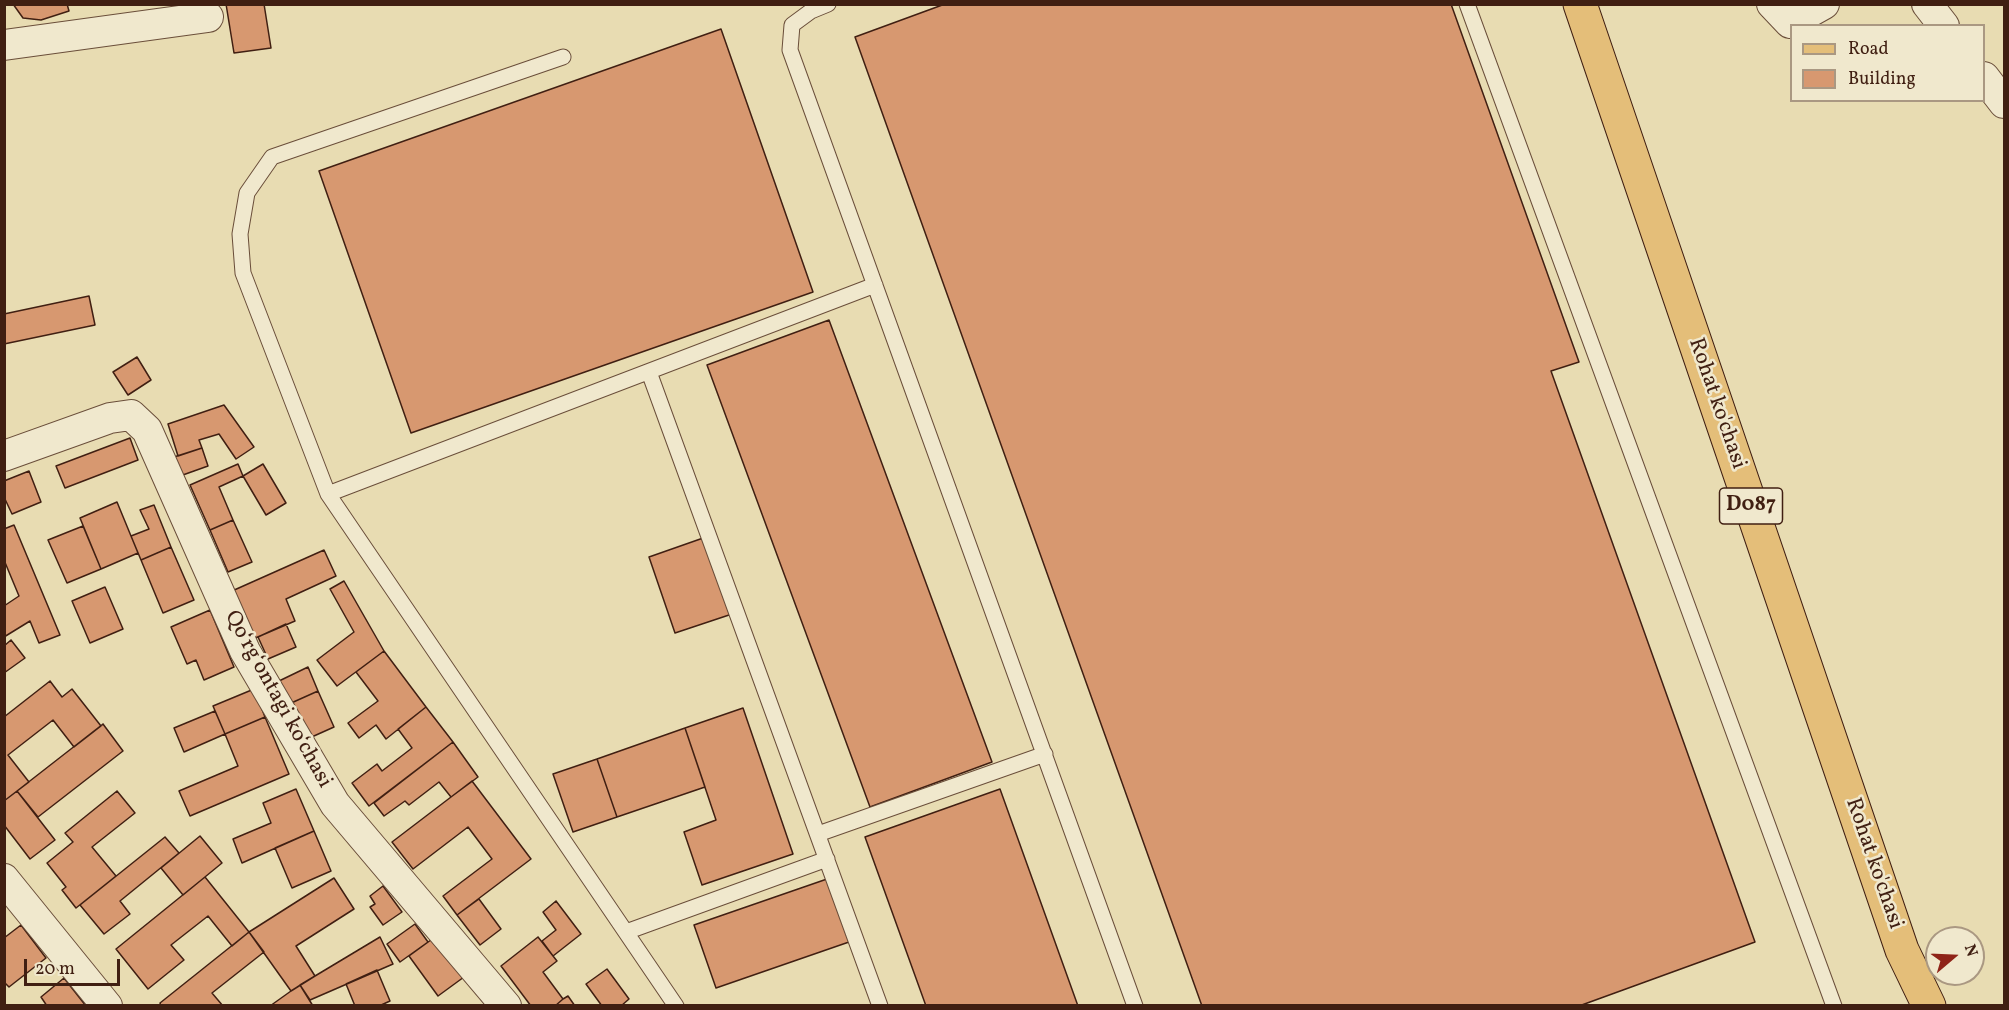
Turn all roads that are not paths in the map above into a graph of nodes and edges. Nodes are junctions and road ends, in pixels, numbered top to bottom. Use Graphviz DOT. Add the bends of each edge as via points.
graph roads {
  1 [pos="828,4"];
  2 [pos="1467,4"];
  3 [pos="1580,4"];
  4 [pos="1772,4"];
  5 [pos="1824,4"];
  6 [pos="1927,4"];
  7 [pos="208,17"];
  8 [pos="1942,24"];
  9 [pos="4,45"];
  10 [pos="563,57"];
  11 [pos="1985,79"];
  12 [pos="2004,103"];
  13 [pos="875,285"];
  14 [pos="649,372"];
  15 [pos="4,456"];
  16 [pos="328,494"];
  17 [pos="1044,754"];
  18 [pos="818,834"];
  19 [pos="827,859"];
  20 [pos="4,879"];
  21 [pos="626,932"];
  22 [pos="107,1005"];
  23 [pos="506,1005"];
  24 [pos="676,1005"];
  25 [pos="880,1005"];
  26 [pos="1136,1005"];
  27 [pos="1834,1005"];
  28 [pos="1929,1005"];
  1 -- 13 [label="lane" via="792,25 790,50"];
  2 -- 27 [label="lane"];
  3 -- 28 [label="main road, Rohat ko'chasi / D087" via="1902,950"];
  4 -- 5 [label="street" via="1790,23"];
  6 -- 8 [label="street"];
  7 -- 9 [label="street"];
  10 -- 16 [label="lane" via="272,157 247,193 240,234 243,273"];
  11 -- 12 [label="street"];
  13 -- 14 [label="lane"];
  13 -- 17 [label="lane"];
  14 -- 16 [label="lane"];
  14 -- 18 [label="lane"];
  15 -- 23 [label="street, Qo‘rg‘ontagi ko‘chasi" via="110,418 131,415 147,430 245,651 335,804"];
  16 -- 21 [label="lane"];
  17 -- 18 [label="lane"];
  17 -- 26 [label="lane"];
  18 -- 19 [label="lane"];
  19 -- 21 [label="lane"];
  19 -- 25 [label="lane"];
  20 -- 22 [label="street"];
  21 -- 24 [label="lane"];
}
